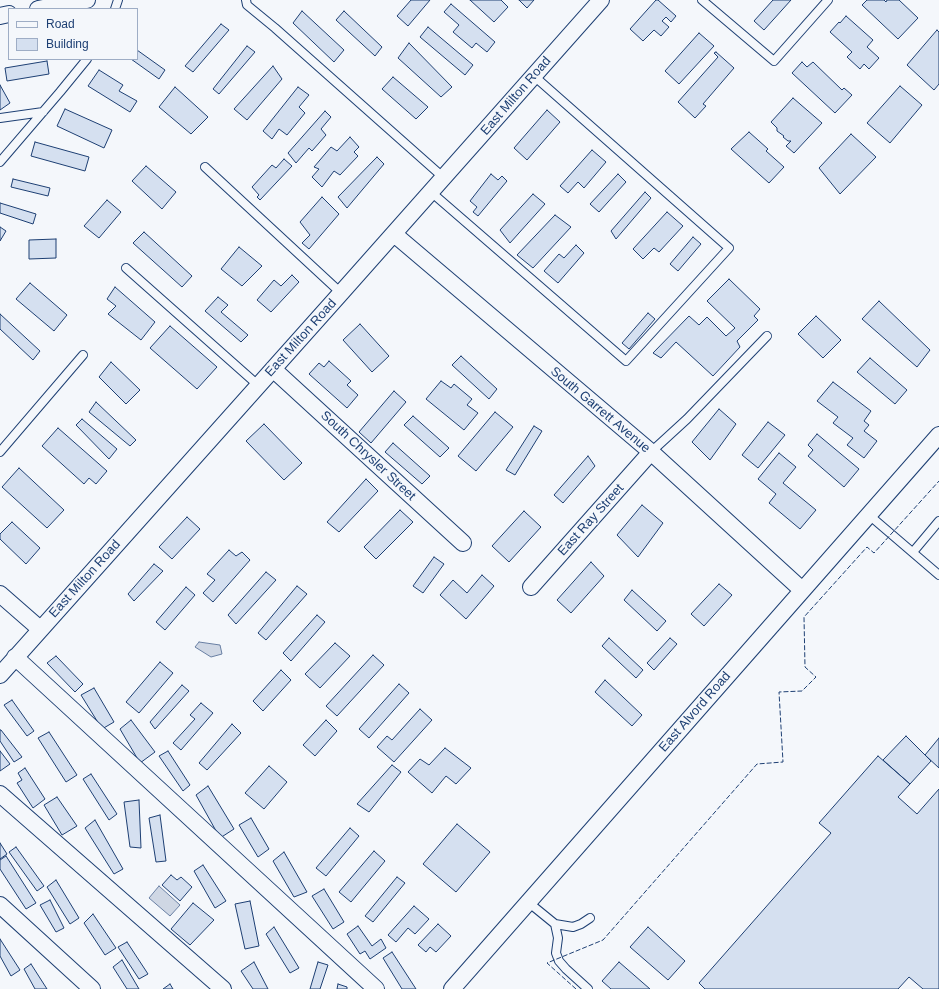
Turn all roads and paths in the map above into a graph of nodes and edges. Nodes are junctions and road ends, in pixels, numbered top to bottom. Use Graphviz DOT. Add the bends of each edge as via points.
graph roads {
  1 [pos="87,0"];
  2 [pos="246,0"];
  3 [pos="601,0"];
  4 [pos="702,0"];
  5 [pos="828,0"];
  6 [pos="43,8"];
  7 [pos="86,60"];
  8 [pos="534,76"];
  9 [pos="43,112"];
  10 [pos="0,118"];
  11 [pos="0,162"];
  12 [pos="205,167"];
  13 [pos="444,178"];
  14 [pos="431,192"];
  15 [pos="394,234"];
  16 [pos="126,268"];
  17 [pos="341,293"];
  18 [pos="767,336"];
  19 [pos="83,356"];
  20 [pos="274,369"];
  21 [pos="258,386"];
  22 [pos="939,435"];
  23 [pos="0,452"];
  24 [pos="651,452"];
  25 [pos="869,515"];
  26 [pos="939,521"];
  27 [pos="463,543"];
  28 [pos="912,552"];
  29 [pos="939,575"];
  30 [pos="531,587"];
  31 [pos="802,590"];
  32 [pos="0,594"];
  33 [pos="40,629"];
  34 [pos="15,657"];
  35 [pos="0,675"];
  36 [pos="0,794"];
  37 [pos="528,902"];
  38 [pos="0,905"];
  39 [pos="590,918"];
  40 [pos="554,924"];
  41 [pos="92,989"];
  42 [pos="223,989"];
  43 [pos="376,989"];
  44 [pos="452,989"];
  45 [pos="588,989"];
  1 -- 6 [label="street"];
  2 -- 13 [label="lane" via="247,5"];
  3 -- 8 [label="street, East Milton Road"];
  4 -- 5 [label="lane" via="774,61"];
  7 -- 9 [label="lane"];
  8 -- 13 [label="street, East Milton Road"];
  8 -- 14 [label="lane" via="729,248 626,361"];
  9 -- 10 [label="lane"];
  9 -- 11 [label="lane"];
  12 -- 17 [label="lane"];
  13 -- 14 [label="street, East Milton Road"];
  14 -- 15 [label="street, East Milton Road"];
  15 -- 17 [label="street, East Milton Road"];
  15 -- 24 [label="street, South Garrett Avenue"];
  16 -- 21 [label="lane"];
  17 -- 20 [label="street, East Milton Road"];
  18 -- 24 [label="lane" via="687,419"];
  19 -- 23 [label="lane"];
  20 -- 21 [label="street, East Milton Road"];
  20 -- 27 [label="street, South Chrysler Street"];
  21 -- 33 [label="street, East Milton Road"];
  22 -- 25 [label="street, East Alvord Road"];
  24 -- 30 [label="street, East Ray Street"];
  24 -- 31 [label="street, South Garrett Avenue"];
  25 -- 28 [label="lane"];
  25 -- 31 [label="street, East Alvord Road"];
  26 -- 28 [label="lane"];
  28 -- 29 [label="lane"];
  31 -- 37 [label="street, East Alvord Road"];
  32 -- 33 [label="street"];
  33 -- 34 [label="street, East Milton Road"];
  34 -- 35 [label="street, East Milton Road"];
  34 -- 43 [label="street"];
  36 -- 42 [label="street"];
  37 -- 40 [label="lane"];
  37 -- 44 [label="street, East Alvord Road"];
  38 -- 41 [label="street"];
  39 -- 40 [label="lane" via="573,927"];
  40 -- 45 [label="lane" via="558,938 556,953 560,961"];
}
